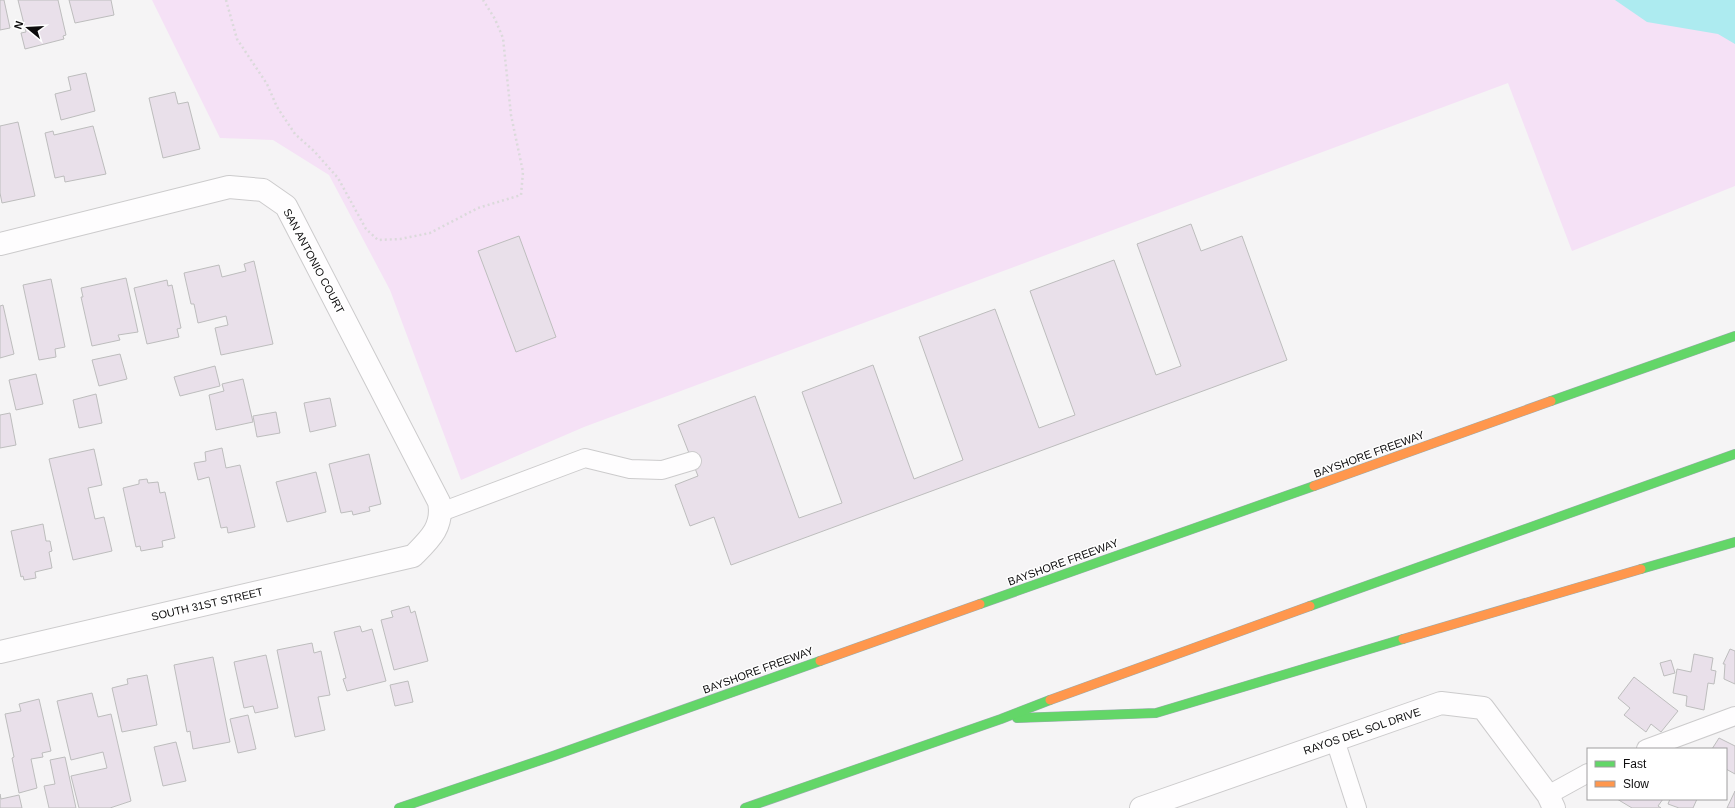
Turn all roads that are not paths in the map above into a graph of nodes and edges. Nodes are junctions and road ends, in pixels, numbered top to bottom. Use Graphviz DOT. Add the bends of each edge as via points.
graph roads {
  1 [pos="0,244"];
  2 [pos="1735,336"];
  3 [pos="1735,454"];
  4 [pos="692,461"];
  5 [pos="441,512"];
  6 [pos="1735,542"];
  7 [pos="0,652"];
  8 [pos="1735,716"];
  9 [pos="1001,719"];
  10 [pos="1335,740"];
  11 [pos="1649,748"];
  12 [pos="1587,774"];
  13 [pos="1551,801"];
  14 [pos="399,808"];
  15 [pos="745,808"];
  16 [pos="1141,808"];
  17 [pos="1357,808"];
  1 -- 5 [label="street, SAN ANTONIO COURT" via="229,187 263,190 286,206 439,502"];
  2 -- 14 [label="highway, BAYSHORE FREEWAY" via="550,757"];
  3 -- 9 [label="highway" via="1091,684"];
  4 -- 5 [label="lane" via="662,470 630,469 585,458"];
  5 -- 7 [label="street, SOUTH 31ST STREET" via="434,534 413,556"];
  6 -- 9 [label="highway" via="1156,713"];
  8 -- 11 [label="lane"];
  9 -- 15 [label="highway"];
  10 -- 13 [label="street, RAYOS DEL SOL DRIVE" via="1441,703 1483,708"];
  10 -- 16 [label="street, RAYOS DEL SOL DRIVE"];
  10 -- 17 [label="lane"];
  12 -- 13 [label="lane"];
}
